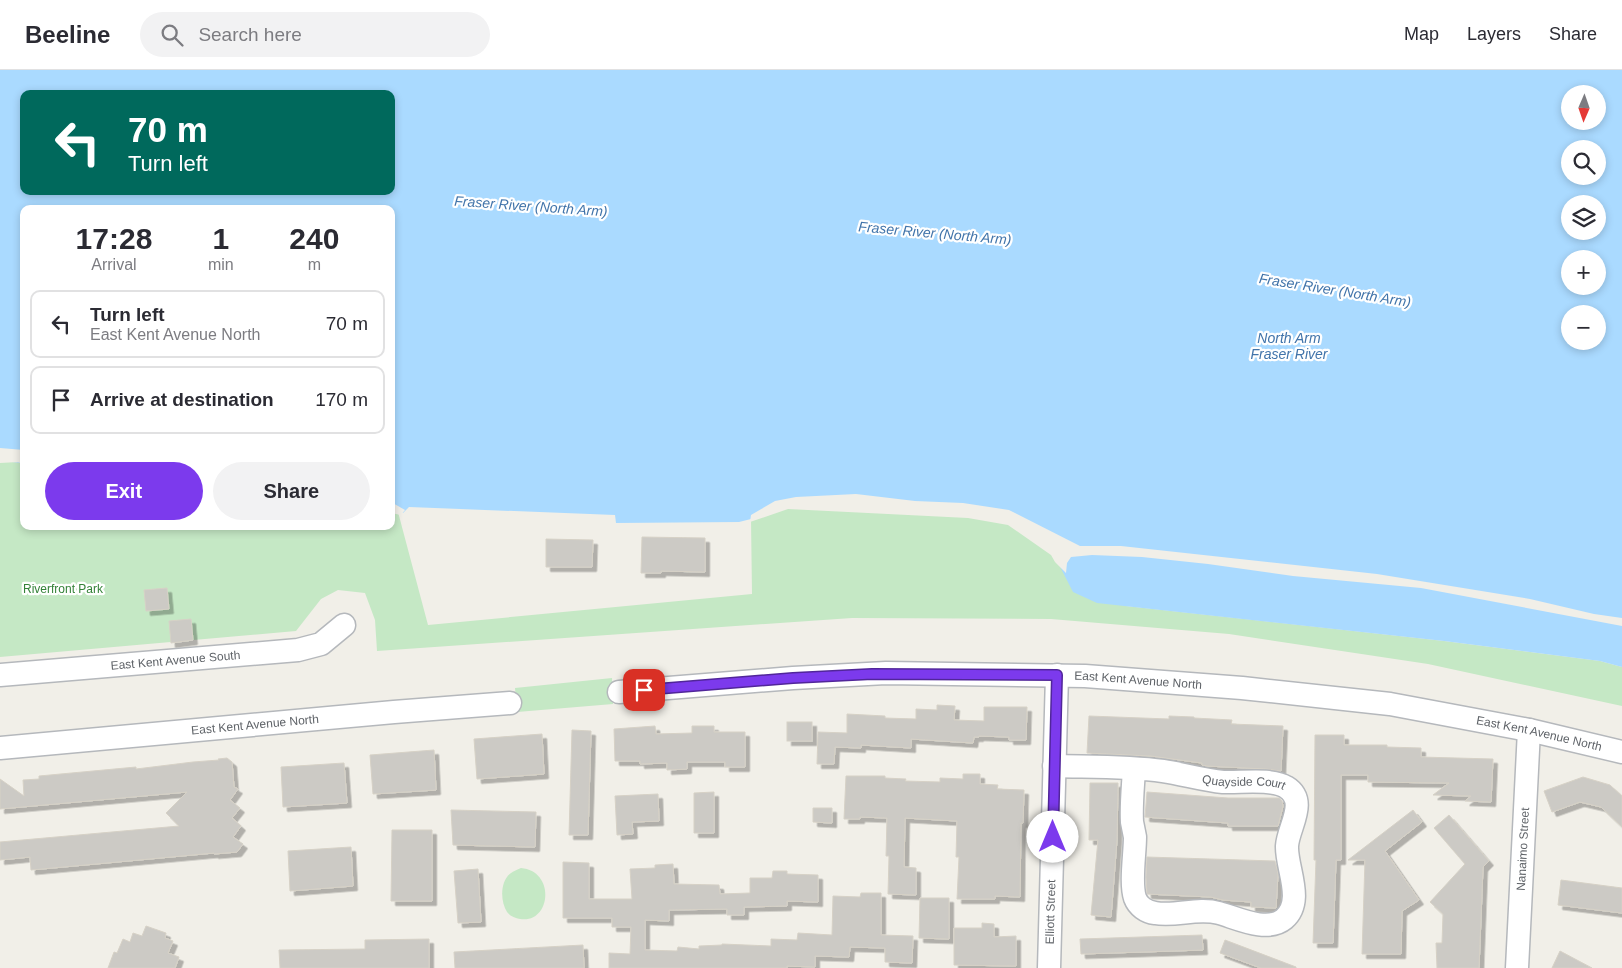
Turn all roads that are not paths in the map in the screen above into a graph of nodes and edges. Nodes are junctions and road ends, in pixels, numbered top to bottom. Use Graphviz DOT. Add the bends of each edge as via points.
graph roads {
  1 [pos="344,624"];
  2 [pos="0,675"];
  3 [pos="1057,675"];
  4 [pos="620,692"];
  5 [pos="510,703"];
  6 [pos="1529,730"];
  7 [pos="0,748"];
  8 [pos="1622,752"];
  9 [pos="1054,766"];
  10 [pos="1134,769"];
  11 [pos="1049,968"];
  12 [pos="1517,968"];
  1 -- 2 [label="street, East Kent Avenue South" via="321,644 298,650"];
  3 -- 4 [label="street, East Kent Avenue North" via="851,674"];
  3 -- 6 [label="street, East Kent Avenue North" via="1242,688 1390,704"];
  3 -- 9 [label="street, Elliott Street"];
  5 -- 7 [label="street, East Kent Avenue North"];
  6 -- 8 [label="street, East Kent Avenue North"];
  6 -- 12 [label="street, Nanaimo Street"];
  9 -- 10 [label="street, Quayside Court"];
  9 -- 11 [label="street, Elliott Street"];
  10 -- 10 [label="street, Quayside Court" via="1221,782 1281,784 1293,792 1297,813 1287,846 1294,900 1285,918 1261,924 1215,912 1154,913 1139,905 1134,893"];
}
